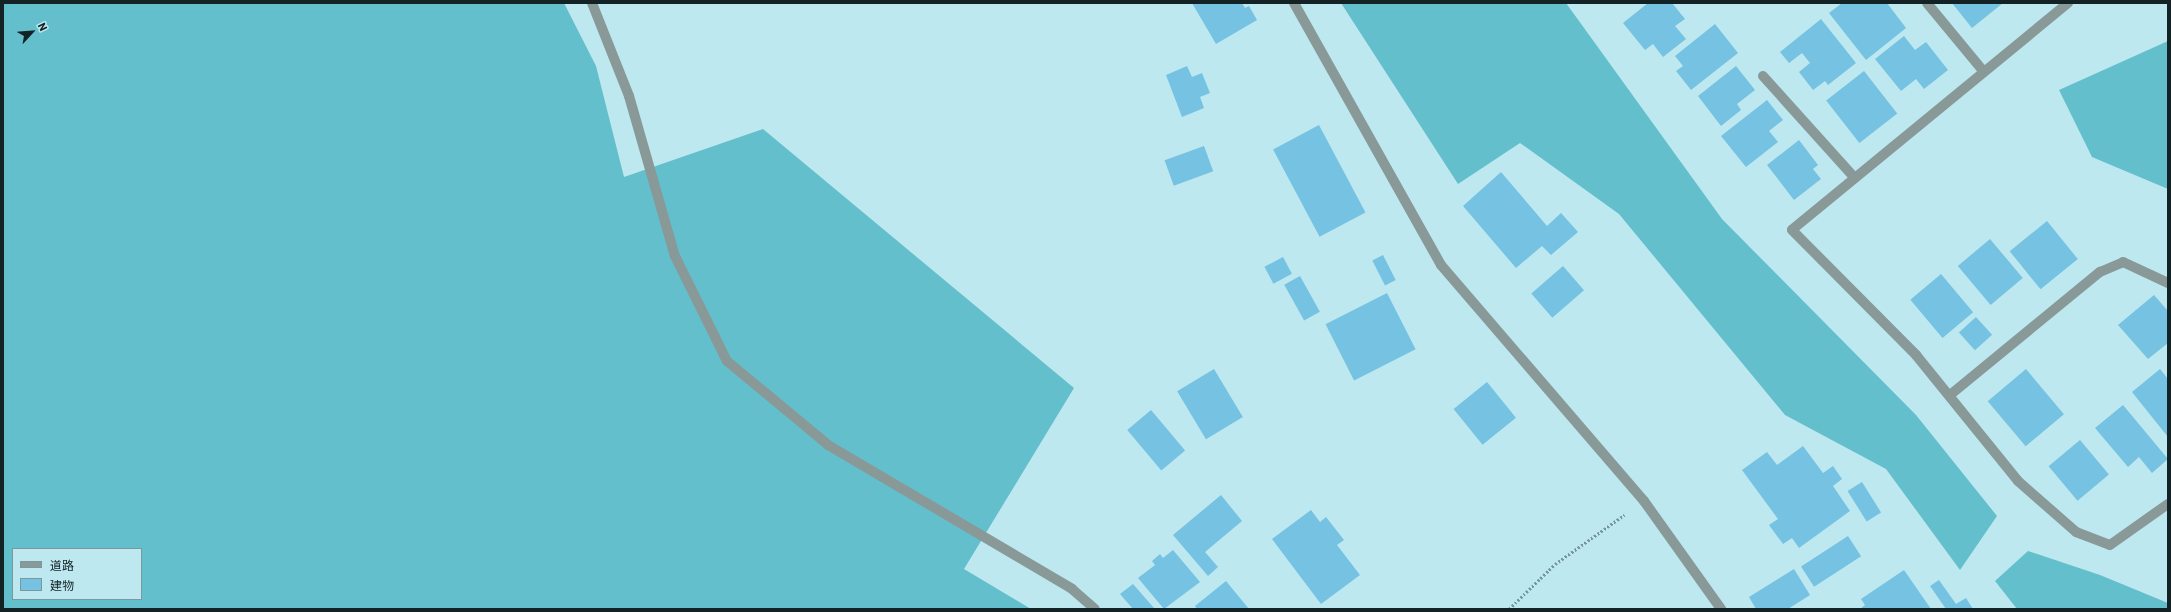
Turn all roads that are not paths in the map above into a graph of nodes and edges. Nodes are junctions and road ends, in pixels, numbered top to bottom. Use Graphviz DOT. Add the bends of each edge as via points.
graph roads {
  1 [pos="592,3"];
  2 [pos="1294,3"];
  3 [pos="1927,3"];
  4 [pos="2068,3"];
  5 [pos="1984,72"];
  6 [pos="1763,76"];
  7 [pos="1855,178"];
  8 [pos="2168,283"];
  9 [pos="1950,395"];
  10 [pos="2168,504"];
  11 [pos="1095,609"];
  12 [pos="1721,609"];
  1 -- 11 [label="street" via="630,96 675,256 726,361 828,446 1072,589"];
  2 -- 12 [label="street" via="1441,265 1644,501"];
  3 -- 5 [label="street"];
  4 -- 5 [label="street"];
  5 -- 7 [label="street"];
  6 -- 7 [label="street"];
  7 -- 9 [label="street" via="1792,230 1916,355"];
  8 -- 9 [label="street" via="2123,262 2100,272"];
  9 -- 10 [label="street" via="2018,481 2076,532 2110,545"];
}
